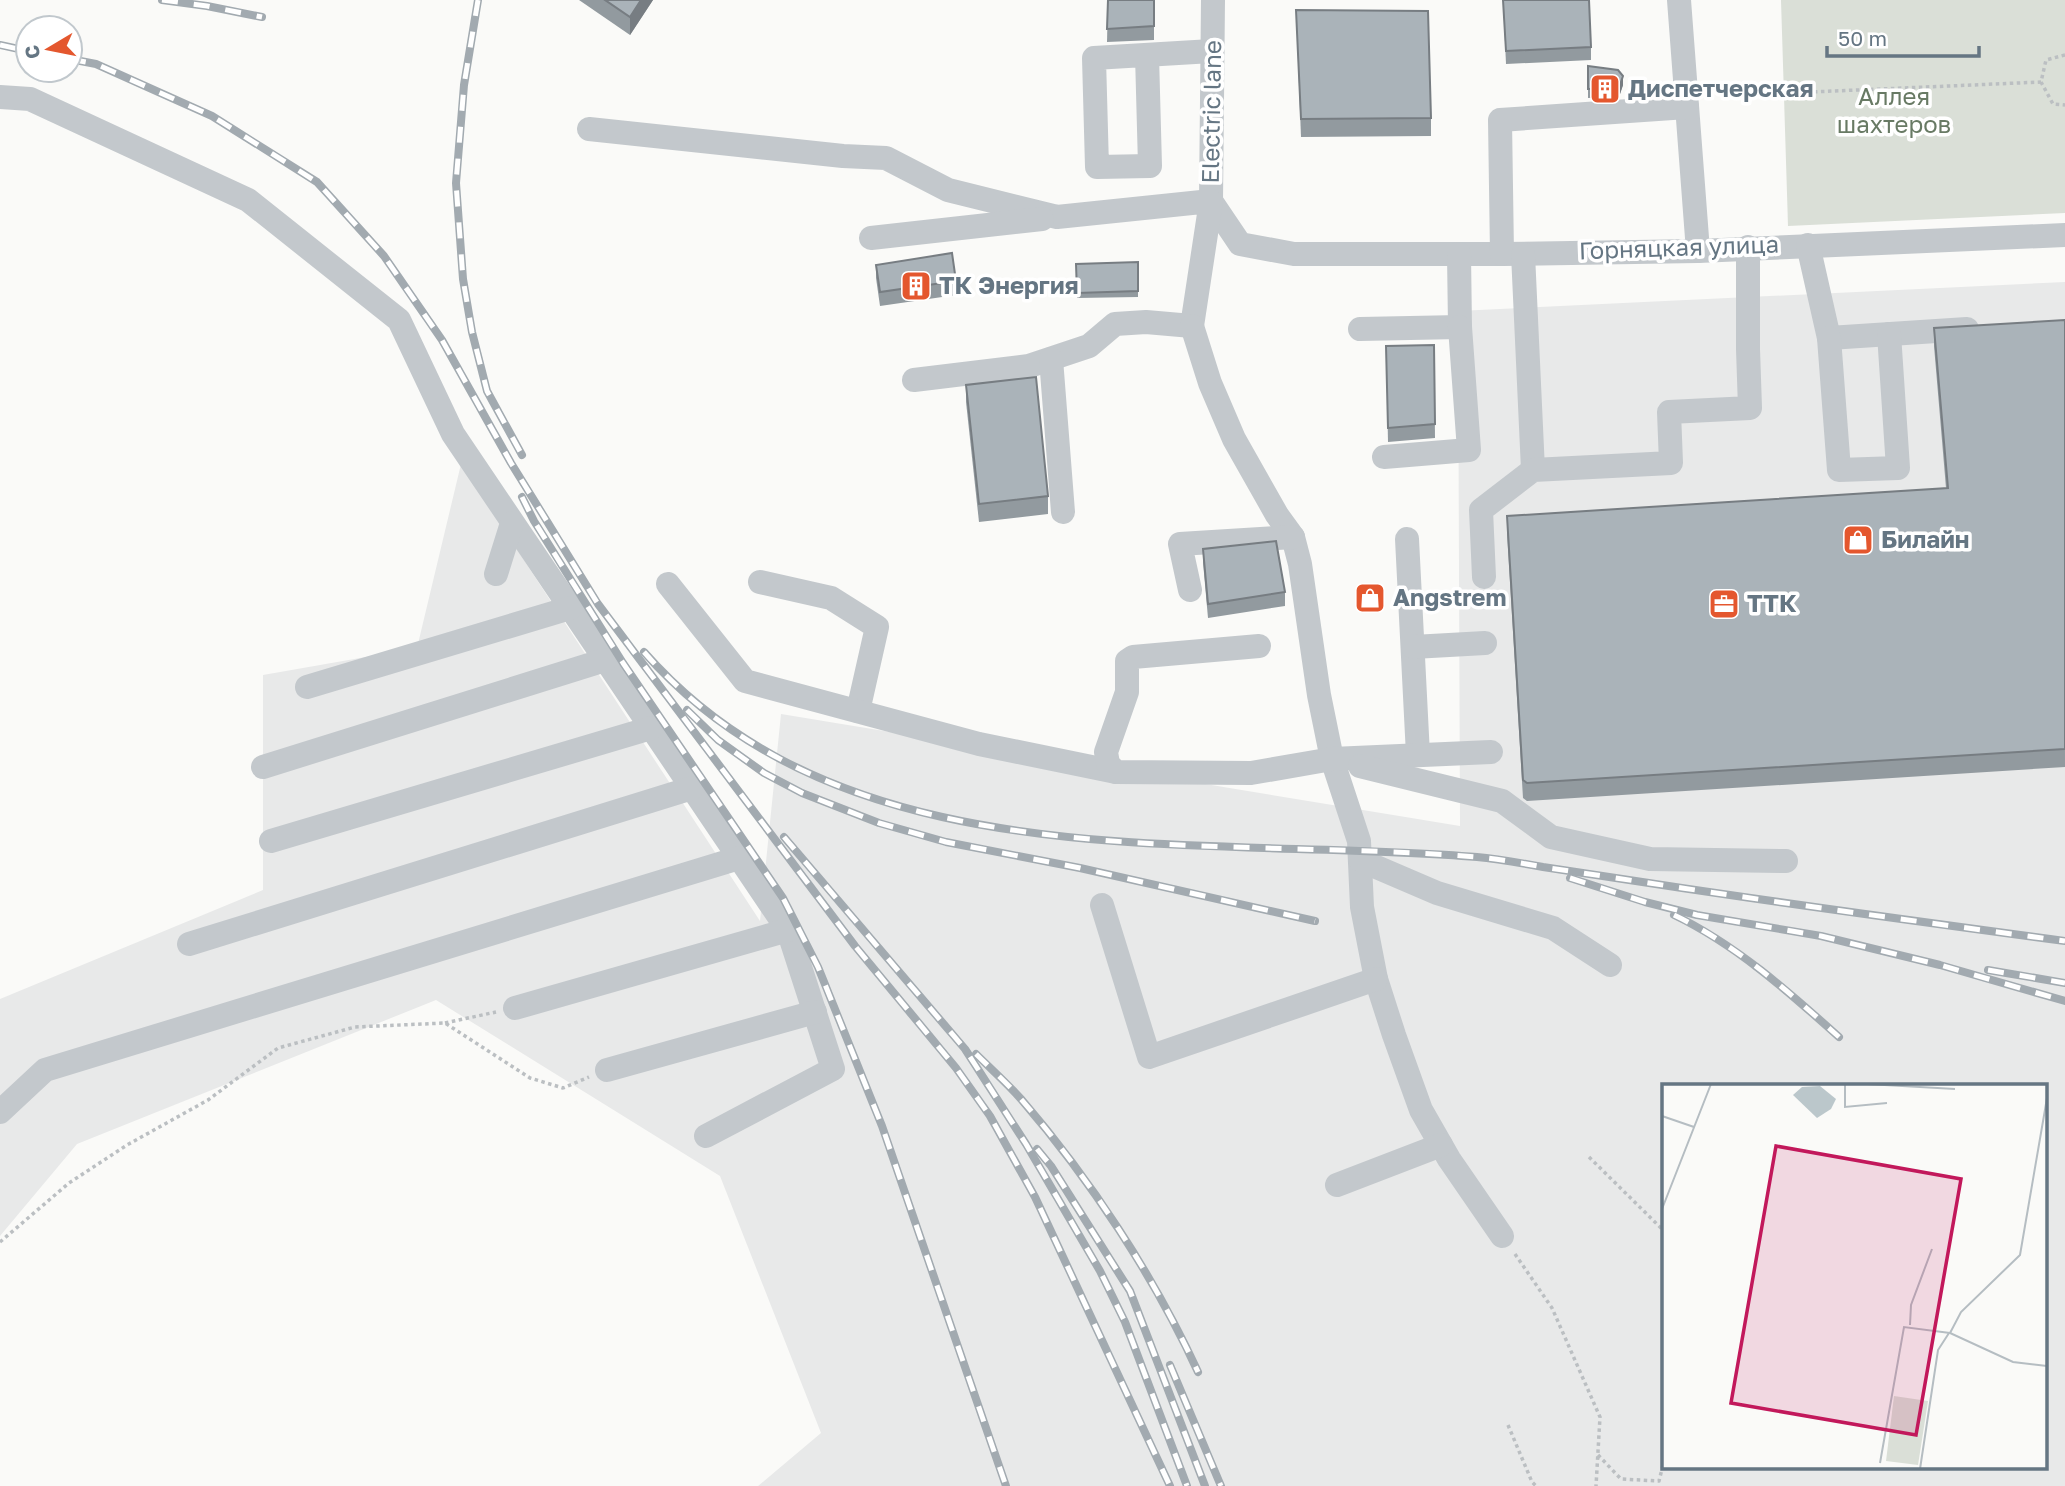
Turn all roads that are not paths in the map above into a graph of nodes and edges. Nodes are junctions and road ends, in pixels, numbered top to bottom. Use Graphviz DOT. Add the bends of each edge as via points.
graph roads {
  1 [pos="1213,0"];
  2 [pos="1679,0"];
  3 [pos="1212,51"];
  4 [pos="1147,55"];
  5 [pos="0,97"];
  6 [pos="1687,107"];
  7 [pos="589,130"];
  8 [pos="1211,201"];
  9 [pos="1057,218"];
  10 [pos="2065,235"];
  11 [pos="870,238"];
  12 [pos="1808,244"];
  13 [pos="1748,247"];
  14 [pos="1698,250"];
  15 [pos="1294,254"];
  16 [pos="1459,254"];
  17 [pos="1513,254"];
  18 [pos="1192,326"];
  19 [pos="1460,327"];
  20 [pos="1984,328"];
  21 [pos="1360,329"];
  22 [pos="1888,334"];
  23 [pos="1829,338"];
  24 [pos="1051,359"];
  25 [pos="914,380"];
  26 [pos="1384,457"];
  27 [pos="1533,470"];
  28 [pos="1063,512"];
  29 [pos="512,523"];
  30 [pos="1293,537"];
  31 [pos="1407,539"];
  32 [pos="496,574"];
  33 [pos="1485,577"];
  34 [pos="760,583"];
  35 [pos="668,584"];
  36 [pos="1189,590"];
  37 [pos="570,608"];
  38 [pos="1485,643"];
  39 [pos="1259,646"];
  40 [pos="1413,647"];
  41 [pos="605,660"];
  42 [pos="307,687"];
  43 [pos="858,711"];
  44 [pos="651,728"];
  45 [pos="1492,752"];
  46 [pos="1418,755"];
  47 [pos="1332,759"];
  48 [pos="263,767"];
  49 [pos="1116,772"];
  50 [pos="692,788"];
  51 [pos="271,841"];
  52 [pos="739,858"];
  53 [pos="1360,860"];
  54 [pos="1786,861"];
  55 [pos="1102,905"];
  56 [pos="788,930"];
  57 [pos="189,944"];
  58 [pos="1611,965"];
  59 [pos="1376,979"];
  60 [pos="515,1008"];
  61 [pos="815,1013"];
  62 [pos="607,1070"];
  63 [pos="0,1112"];
  64 [pos="706,1136"];
  65 [pos="1441,1144"];
  66 [pos="1337,1185"];
  67 [pos="1502,1236"];
  1 -- 3 [label="street, Electric lane"];
  2 -- 6 [label="street"];
  3 -- 4 [label="street"];
  3 -- 8 [label="street, Electric lane"];
  4 -- 4 [label="street" via="1094,58 1097,167 1150,166"];
  5 -- 29 [label="street" via="30,99 248,200 399,320 453,435"];
  6 -- 14 [label="street"];
  6 -- 17 [label="street" via="1500,120"];
  7 -- 9 [label="street" via="886,158 948,190"];
  8 -- 9 [label="street"];
  8 -- 15 [label="street, Electric lane" via="1240,244"];
  8 -- 18 [label="street"];
  9 -- 11 [label="street"];
  10 -- 12 [label="street, Горняцкая улица"];
  12 -- 13 [label="street, Горняцкая улица"];
  12 -- 23 [label="street"];
  13 -- 14 [label="street, Горняцкая улица"];
  13 -- 27 [label="street" via="1750,408 1669,412 1671,463"];
  14 -- 17 [label="street, Горняцкая улица"];
  15 -- 16 [label="street, Горняцкая улица"];
  16 -- 17 [label="street, Горняцкая улица"];
  16 -- 19 [label="street"];
  17 -- 27 [label="street"];
  18 -- 24 [label="street" via="1115,324 1089,346"];
  18 -- 30 [label="street" via="1234,439"];
  19 -- 21 [label="street"];
  19 -- 26 [label="street" via="1469,450"];
  20 -- 22 [label="street"];
  22 -- 23 [label="street"];
  22 -- 23 [label="street" via="1898,468 1839,470"];
  24 -- 25 [label="street" via="1029,366"];
  24 -- 28 [label="street"];
  27 -- 33 [label="street" via="1481,510"];
  29 -- 32 [label="street"];
  29 -- 37 [label="street"];
  30 -- 36 [label="street" via="1180,544"];
  30 -- 47 [label="street"];
  31 -- 40 [label="street"];
  34 -- 43 [label="street" via="831,598 877,627"];
  35 -- 43 [label="street" via="746,681"];
  37 -- 41 [label="street"];
  37 -- 42 [label="street"];
  38 -- 40 [label="street"];
  39 -- 49 [label="street" via="1127,661 1127,692 1106,752 1108,764"];
  40 -- 46 [label="street"];
  41 -- 44 [label="street"];
  41 -- 48 [label="street"];
  43 -- 49 [label="street" via="979,744"];
  44 -- 50 [label="street"];
  44 -- 51 [label="street"];
  45 -- 46 [label="street"];
  46 -- 47 [label="street"];
  47 -- 49 [label="street" via="1251,773"];
  47 -- 53 [label="street" via="1359,841"];
  47 -- 54 [label="street" via="1502,802 1551,837 1650,859"];
  50 -- 52 [label="street"];
  50 -- 57 [label="street"];
  52 -- 56 [label="street"];
  52 -- 63 [label="street" via="46,1070"];
  53 -- 58 [label="street" via="1437,894 1553,928"];
  53 -- 59 [label="street" via="1362,907"];
  55 -- 59 [label="street" via="1149,1057"];
  56 -- 60 [label="street"];
  56 -- 61 [label="street"];
  59 -- 65 [label="street" via="1422,1110"];
  61 -- 62 [label="street"];
  61 -- 64 [label="street" via="833,1069"];
  65 -- 66 [label="street"];
  65 -- 67 [label="street"];
}
